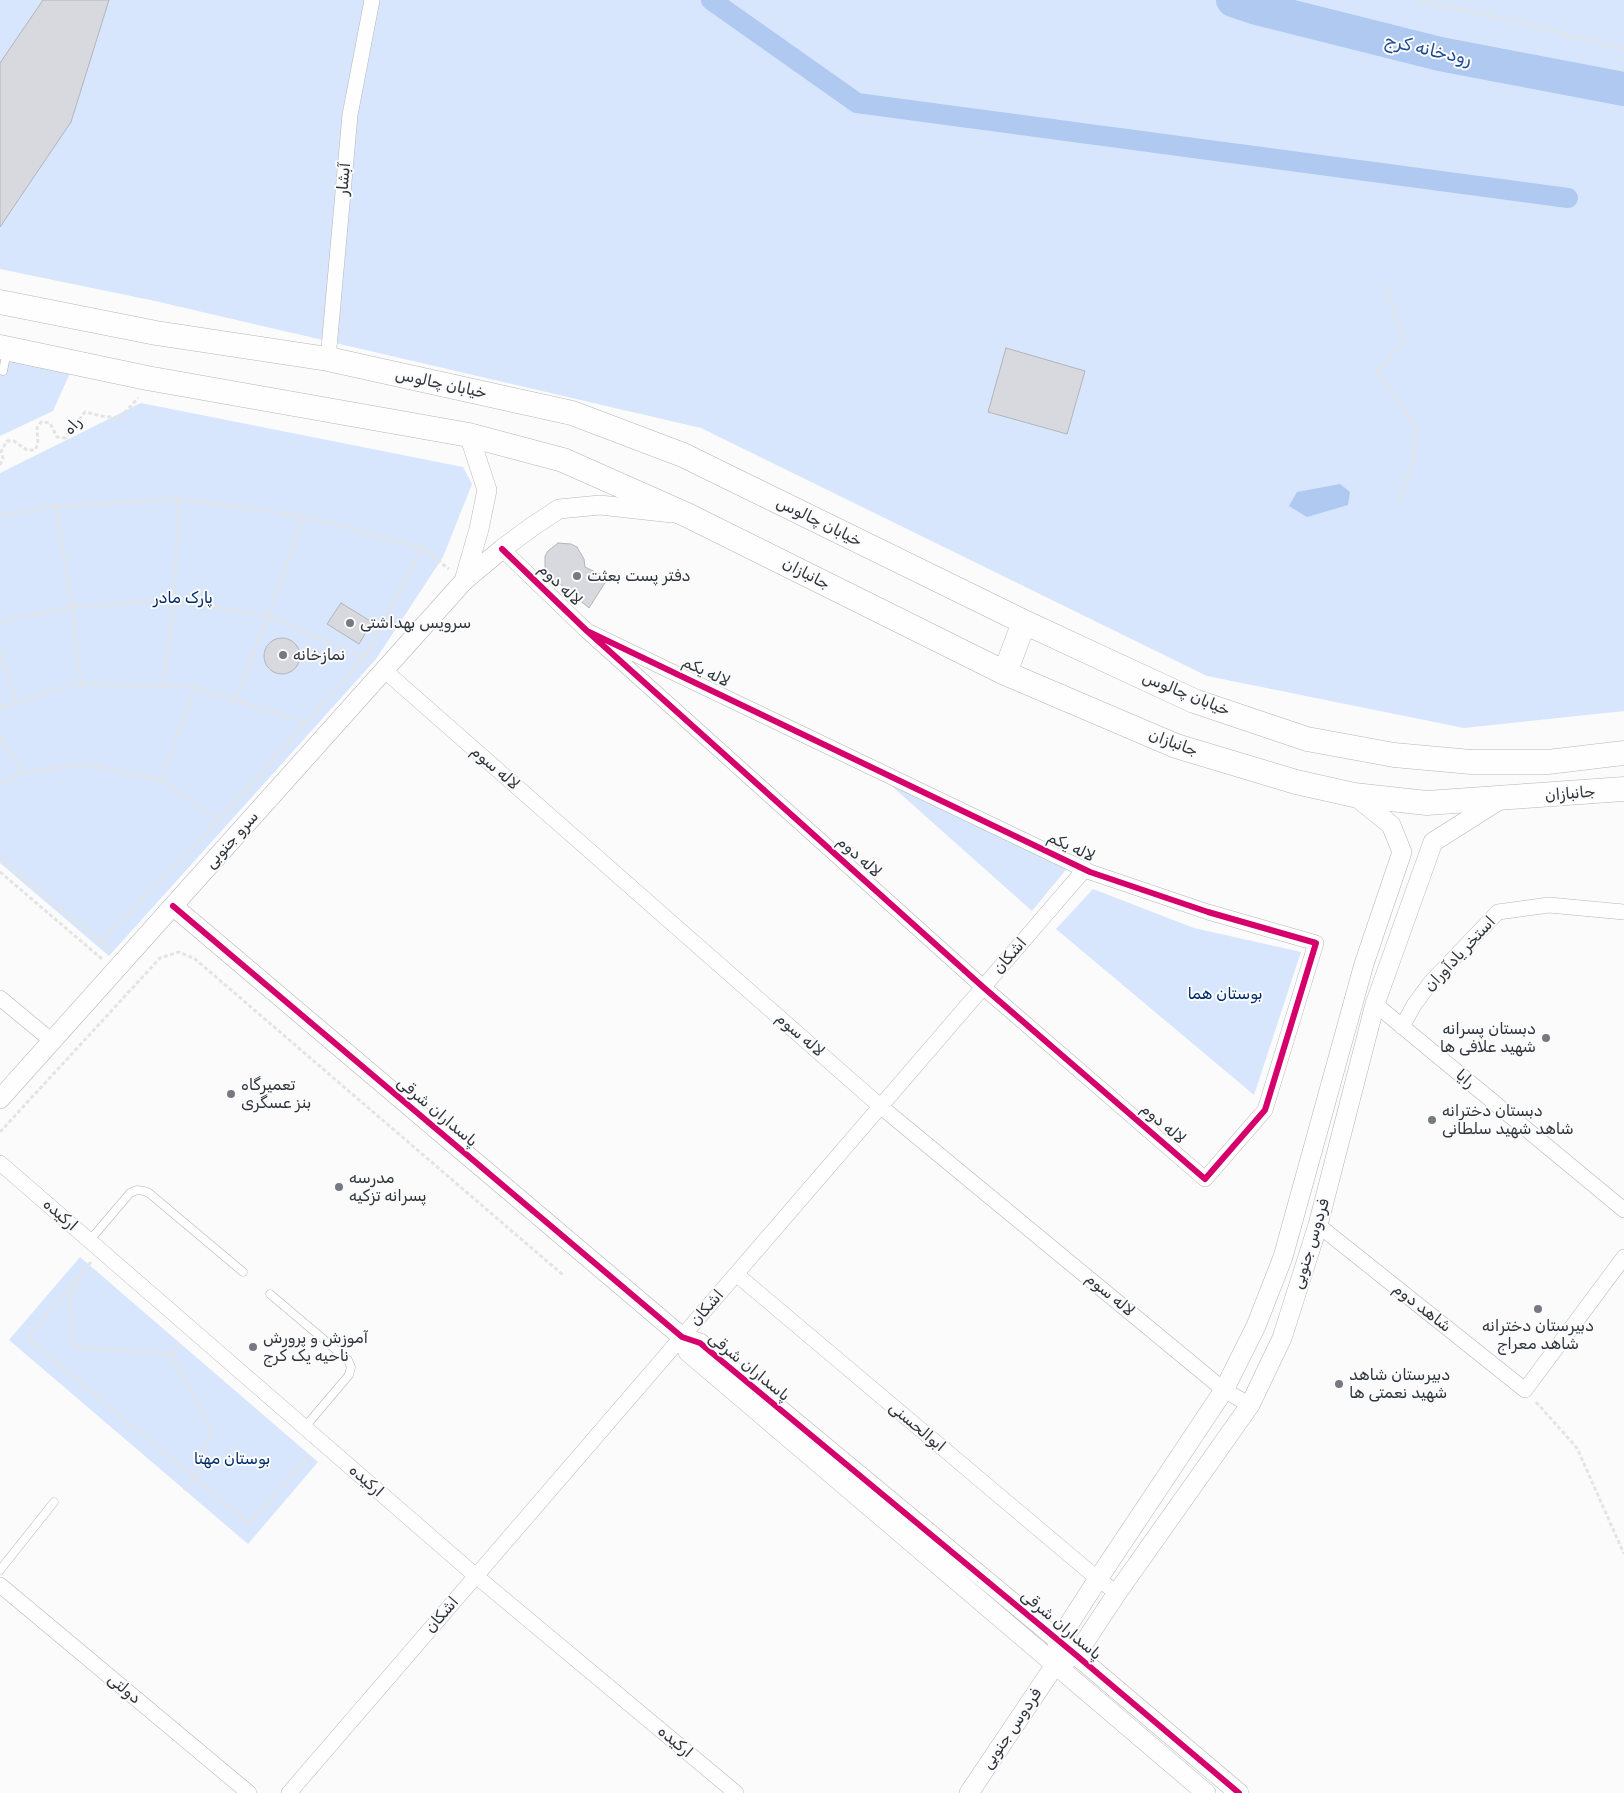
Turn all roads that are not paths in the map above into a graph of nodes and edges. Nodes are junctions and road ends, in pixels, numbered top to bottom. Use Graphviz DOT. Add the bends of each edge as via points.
graph roads {
  1 [pos="372,0"];
  2 [pos="0,302"];
  3 [pos="4,348"];
  4 [pos="328,359"];
  5 [pos="2,371"];
  6 [pos="469,435"];
  7 [pos="687,515"];
  8 [pos="502,548"];
  9 [pos="464,581"];
  10 [pos="1024,622"];
  11 [pos="587,631"];
  12 [pos="384,670"];
  13 [pos="1005,673"];
  14 [pos="1624,753"];
  15 [pos="1624,789"];
  16 [pos="1354,795"];
  17 [pos="1501,799"];
  18 [pos="1085,869"];
  19 [pos="173,906"];
  20 [pos="1624,912"];
  21 [pos="983,987"];
  22 [pos="0,998"];
  23 [pos="1375,1004"];
  24 [pos="1402,1027"];
  25 [pos="52,1040"];
  26 [pos="0,1099"];
  27 [pos="880,1106"];
  28 [pos="0,1163"];
  29 [pos="1205,1179"];
  30 [pos="1624,1210"];
  31 [pos="1318,1225"];
  32 [pos="95,1245"];
  33 [pos="1624,1256"];
  34 [pos="243,1272"];
  35 [pos="736,1274"];
  36 [pos="270,1294"];
  37 [pos="682,1337"];
  38 [pos="1224,1390"];
  39 [pos="1250,1406"];
  40 [pos="304,1428"];
  41 [pos="54,1502"];
  42 [pos="0,1570"];
  43 [pos="476,1576"];
  44 [pos="1098,1579"];
  45 [pos="0,1585"];
  46 [pos="1117,1593"];
  47 [pos="1058,1642"];
  48 [pos="1076,1656"];
  49 [pos="1055,1665"];
  50 [pos="249,1793"];
  51 [pos="289,1793"];
  52 [pos="736,1793"];
  53 [pos="969,1793"];
  54 [pos="1206,1793"];
  55 [pos="1239,1793"];
  1 -- 4 [label="street, آبشار" via="350,115"];
  2 -- 4 [label="highway, خیابان چالوس" via="156,332"];
  3 -- 5 [label="lane"];
  3 -- 6 [label="highway" via="147,378"];
  4 -- 10 [label="highway, خیابان چالوس" via="572,413 683,455"];
  6 -- 7 [label="highway" via="563,460"];
  6 -- 9 [label="street" via="487,490"];
  7 -- 8 [label="street, سرو جنوبی" via="600,505 559,510"];
  7 -- 13 [label="highway, جانبازان"];
  8 -- 9 [label="street, سرو جنوبی"];
  8 -- 11 [label="street, لاله دوم"];
  9 -- 12 [label="street, سرو جنوبی"];
  10 -- 13 [label="highway"];
  10 -- 14 [label="highway, خیابان چالوس" via="1194,701 1307,739 1394,755 1471,762 1548,762"];
  11 -- 18 [label="street, لاله یکم"];
  11 -- 21 [label="street, لاله دوم"];
  12 -- 19 [label="street, سرو جنوبی"];
  12 -- 27 [label="street, لاله سوم"];
  13 -- 16 [label="highway, جانبازان" via="1176,746 1296,782"];
  15 -- 17 [label="highway, جانبازان"];
  16 -- 17 [label="highway, جانبازان" via="1427,803"];
  16 -- 38 [label="street, فردوس جنوبی" via="1391,825 1402,852 1364,964 1283,1257 1256,1326"];
  17 -- 23 [label="street, فردوس جنوبی" via="1434,842"];
  18 -- 21 [label="street, اشکان"];
  18 -- 29 [label="street, لاله یکم" via="1208,912 1316,943 1265,1110"];
  19 -- 25 [label="street, سرو جنوبی"];
  19 -- 37 [label="street, پاسداران شرقی"];
  20 -- 24 [label="street, استخر یادآوران" via="1549,905 1498,912 1431,982"];
  21 -- 27 [label="street, اشکان"];
  21 -- 29 [label="street, لاله دوم"];
  22 -- 25 [label="street"];
  23 -- 24 [label="street, رایا"];
  23 -- 31 [label="street, فردوس جنوبی"];
  24 -- 30 [label="street, رایا"];
  25 -- 26 [label="street, سرو جنوبی"];
  27 -- 35 [label="street, اشکان"];
  27 -- 38 [label="street, لاله سوم"];
  28 -- 32 [label="street, ارکیده"];
  31 -- 33 [label="street, شاهد دوم" via="1525,1390"];
  31 -- 39 [label="street, فردوس جنوبی" via="1282,1338"];
  32 -- 34 [label="lane" via="130,1193 144,1191"];
  32 -- 40 [label="street, ارکیده"];
  35 -- 37 [label="street, اشکان"];
  35 -- 44 [label="street, ابوالحسنی"];
  36 -- 40 [label="lane" via="348,1360 351,1367 349,1375"];
  37 -- 43 [label="street, اشکان"];
  37 -- 47 [label="street, پاسداران شرقی" via="700,1343"];
  37 -- 49 [label="street, پاسداران شرقی" via="688,1352"];
  38 -- 39 [label="street, لاله سوم"];
  38 -- 44 [label="street, فردوس جنوبی"];
  39 -- 46 [label="street, فردوس جنوبی"];
  40 -- 43 [label="street, ارکیده"];
  41 -- 42 [label="lane"];
  43 -- 51 [label="street, اشکان"];
  43 -- 52 [label="street, ارکیده"];
  44 -- 46 [label="street, ابوالحسنی"];
  44 -- 47 [label="street, فردوس جنوبی"];
  45 -- 50 [label="street, دولتی"];
  46 -- 48 [label="street, فردوس جنوبی"];
  47 -- 48 [label="street, پاسداران شرقی"];
  47 -- 49 [label="street, فردوس جنوبی"];
  48 -- 49 [label="street"];
  48 -- 55 [label="street, پاسداران شرقی"];
  49 -- 53 [label="street, فردوس جنوبی"];
  49 -- 54 [label="street, پاسداران شرقی"];
}
